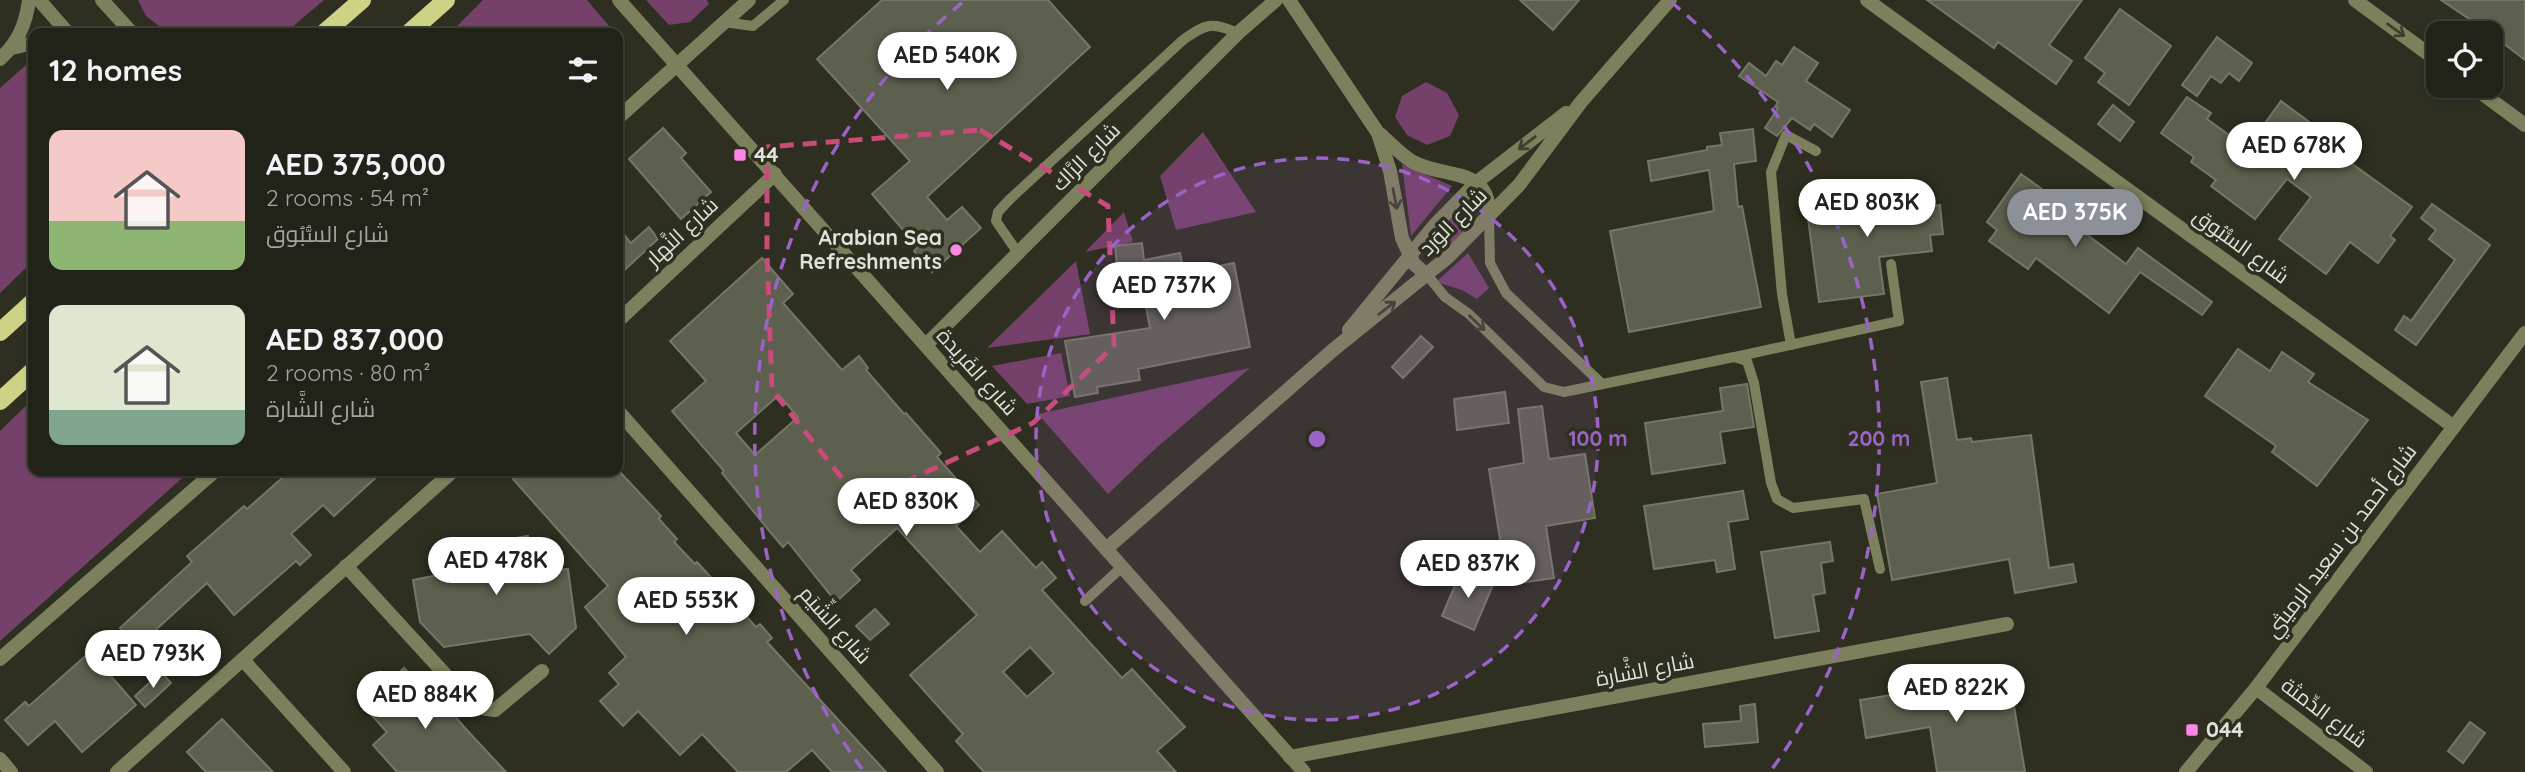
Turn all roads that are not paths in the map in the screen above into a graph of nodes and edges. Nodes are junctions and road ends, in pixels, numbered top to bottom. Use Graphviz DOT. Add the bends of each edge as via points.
graph roads {
  1 [pos="29,0"];
  2 [pos="39,0"];
  3 [pos="362,0"];
  4 [pos="446,0"];
  5 [pos="619,0"];
  6 [pos="784,0"];
  7 [pos="1276,0"];
  8 [pos="1289,0"];
  9 [pos="1670,0"];
  10 [pos="1867,0"];
  11 [pos="2355,0"];
  12 [pos="105,1"];
  13 [pos="743,2"];
  14 [pos="723,22"];
  15 [pos="64,28"];
  16 [pos="128,28"];
  17 [pos="330,28"];
  18 [pos="415,28"];
  19 [pos="1238,33"];
  20 [pos="28,45"];
  21 [pos="2426,52"];
  22 [pos="4,55"];
  23 [pos="678,65"];
  24 [pos="2488,98"];
  25 [pos="1581,102"];
  26 [pos="623,114"];
  27 [pos="2525,125"];
  28 [pos="1378,133"];
  29 [pos="1816,151"];
  30 [pos="775,174"];
  31 [pos="1477,182"];
  32 [pos="1489,215"];
  33 [pos="1018,253"];
  34 [pos="1410,255"];
  35 [pos="1891,264"];
  36 [pos="1428,276"];
  37 [pos="28,307"];
  38 [pos="623,316"];
  39 [pos="0,332"];
  40 [pos="2525,333"];
  41 [pos="926,345"];
  42 [pos="1791,345"];
  43 [pos="1333,350"];
  44 [pos="1734,357"];
  45 [pos="28,376"];
  46 [pos="1601,383"];
  47 [pos="0,401"];
  48 [pos="623,417"];
  49 [pos="2454,427"];
  50 [pos="209,476"];
  51 [pos="447,476"];
  52 [pos="1106,549"];
  53 [pos="346,566"];
  54 [pos="1122,567"];
  55 [pos="1880,569"];
  56 [pos="1085,601"];
  57 [pos="2007,624"];
  58 [pos="0,659"];
  59 [pos="244,661"];
  60 [pos="542,671"];
  61 [pos="2256,688"];
  62 [pos="1290,757"];
  63 [pos="0,759"];
  64 [pos="934,771"];
  65 [pos="11,772"];
  66 [pos="117,772"];
  67 [pos="344,772"];
  68 [pos="1304,772"];
  69 [pos="2186,772"];
  70 [pos="2366,772"];
  1 -- 22 [label="street" via="25,20"];
  2 -- 15 [label="street"];
  3 -- 17 [label="main road"];
  4 -- 18 [label="main road"];
  5 -- 23 [label="street, شارع الفَرِيدة"];
  6 -- 14 [label="lane" via="753,26"];
  7 -- 19 [label="street, شارع الرَّاك"];
  8 -- 28 [label="street"];
  9 -- 25 [label="street, شارع الوَرد"];
  10 -- 49 [label="street, شارع السُّبُوق"];
  11 -- 21 [label="street, one-way"];
  12 -- 16 [label="street"];
  13 -- 14 [label="street"];
  14 -- 23 [label="street"];
  19 -- 33 [label="street, شارع الرَّاك"];
  19 -- 33 [label="lane" via="1216,24 1202,26 1009,200 996,221"];
  20 -- 22 [label="street"];
  23 -- 26 [label="street"];
  23 -- 30 [label="street, شارع الفَرِيدة"];
  24 -- 27 [label="street"];
  25 -- 31 [label="street, شارع الوَرد, one-way"];
  25 -- 32 [label="street, شارع الوَرد" via="1519,185"];
  28 -- 31 [label="street" via="1412,161"];
  28 -- 34 [label="street, one-way"];
  29 -- 42 [label="lane" via="1786,135 1771,172"];
  30 -- 38 [label="street, شارع النَّهار"];
  30 -- 41 [label="street, شارع الفَرِيدة"];
  31 -- 32 [label="street" via="1487,195"];
  31 -- 34 [label="street, شارع الوَرد"];
  32 -- 36 [label="street, شارع الوَرد"];
  32 -- 46 [label="lane" via="1490,263 1506,293"];
  33 -- 41 [label="street, شارع الرَّاك"];
  34 -- 36 [label="street"];
  34 -- 43 [label="street, شارع الوَرد"];
  35 -- 42 [label="lane" via="1899,321"];
  43 -- 36 [label="street, شارع الوَرد, one-way"];
  36 -- 46 [label="lane, one-way" via="1544,387 1564,392"];
  37 -- 39 [label="main road"];
  40 -- 49 [label="street, شارع أحمد بن سعيد الرميثي"];
  41 -- 52 [label="street, شارع الفَرِيدة"];
  42 -- 44 [label="lane"];
  43 -- 52 [label="street, شارع الوَرد"];
  44 -- 46 [label="lane"];
  44 -- 55 [label="lane" via="1747,361 1755,383 1777,499 1793,508 1864,499"];
  45 -- 47 [label="main road"];
  48 -- 64 [label="street, شارع الشِّيَم"];
  49 -- 61 [label="street, شارع أحمد بن سعيد الرميثي"];
  50 -- 58 [label="street"];
  51 -- 53 [label="street"];
  52 -- 54 [label="street, شارع الفَرِيدة"];
  53 -- 59 [label="street"];
  53 -- 60 [label="street" via="475,707 495,710"];
  54 -- 56 [label="lane"];
  54 -- 62 [label="street, شارع الفَرِيدة"];
  57 -- 62 [label="street, شارع الشَّارة"];
  59 -- 66 [label="street"];
  59 -- 67 [label="street"];
  61 -- 69 [label="street, شارع أحمد بن سعيد الرميثي"];
  61 -- 70 [label="street, شارع الدِّمثة"];
  62 -- 68 [label="street, شارع الفَرِيدة"];
  63 -- 65 [label="street"];
}
